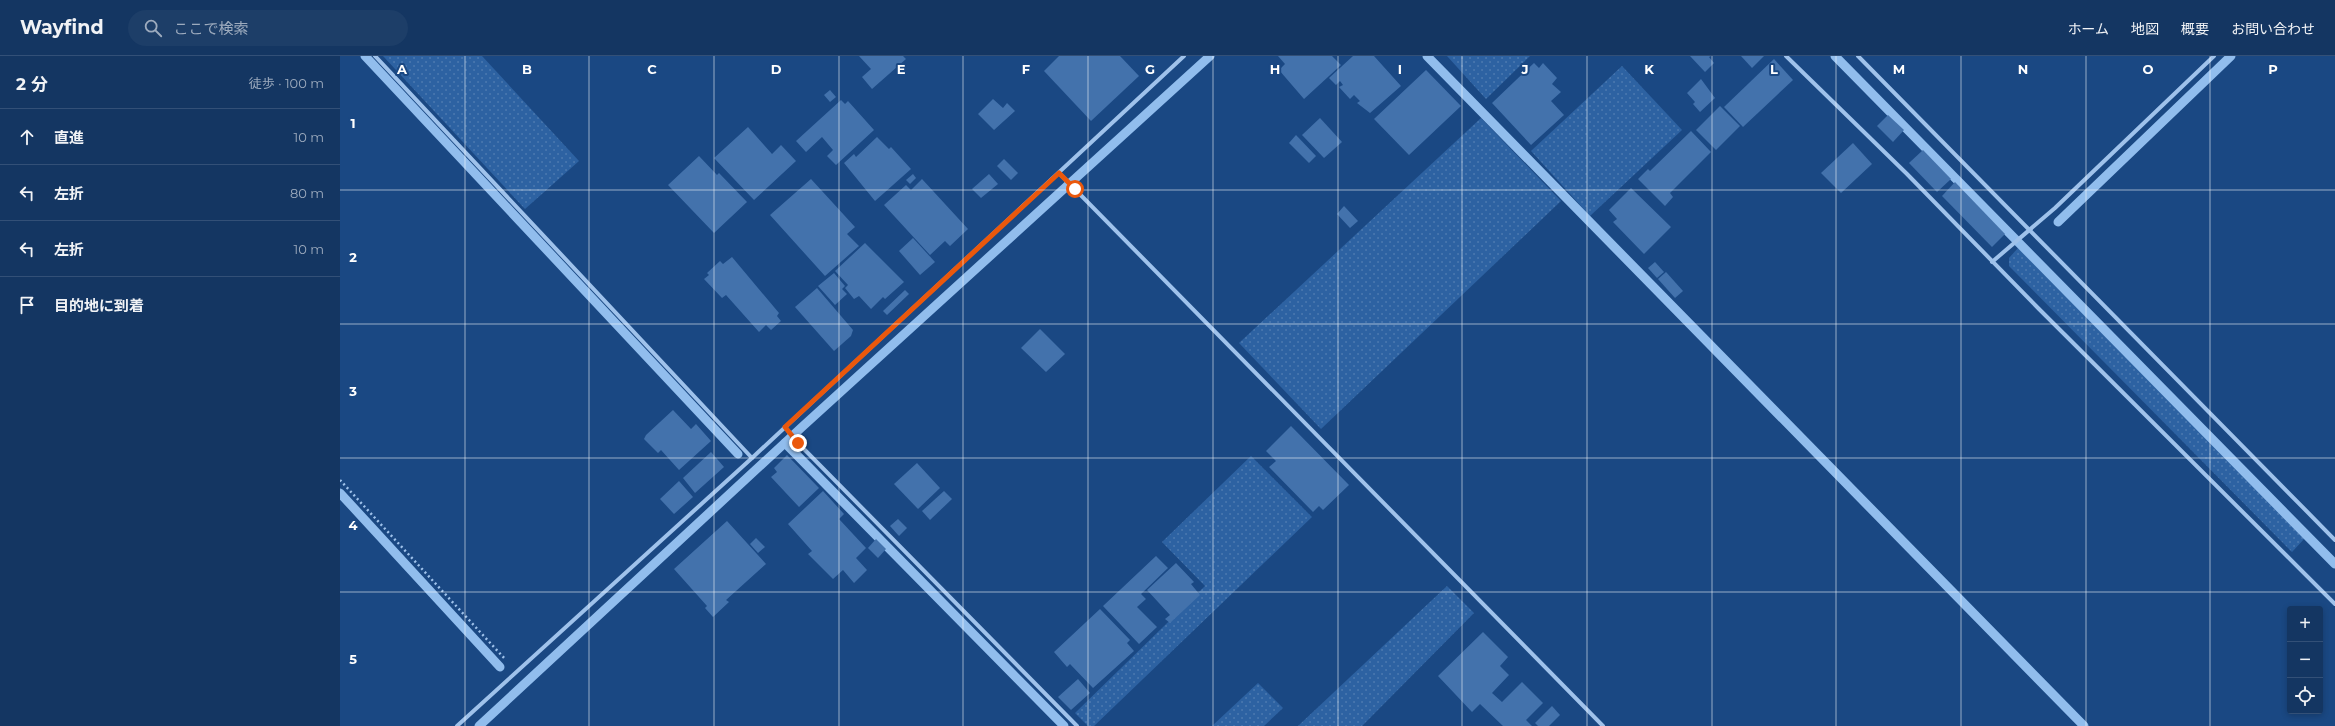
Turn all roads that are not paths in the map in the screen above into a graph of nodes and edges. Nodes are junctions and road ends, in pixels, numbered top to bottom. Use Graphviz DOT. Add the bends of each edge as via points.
graph roads {
  1 [pos="375,56"];
  2 [pos="1184,56"];
  3 [pos="1786,56"];
  4 [pos="1858,56"];
  5 [pos="2214,56"];
  6 [pos="1059,173"];
  7 [pos="2029,231"];
  8 [pos="1992,262"];
  9 [pos="785,427"];
  10 [pos="752,458"];
  11 [pos="2335,540"];
  12 [pos="2335,604"];
  13 [pos="457,726"];
  14 [pos="1077,726"];
  15 [pos="1602,726"];
  1 -- 10 [label="street"];
  2 -- 6 [label="street"];
  3 -- 8 [label="street" via="1907,174"];
  4 -- 7 [label="street"];
  5 -- 7 [label="street"];
  6 -- 9 [label="street"];
  6 -- 15 [label="street"];
  7 -- 8 [label="street"];
  7 -- 11 [label="street"];
  8 -- 12 [label="street"];
  9 -- 10 [label="street"];
  9 -- 14 [label="street"];
  10 -- 13 [label="street"];
}
